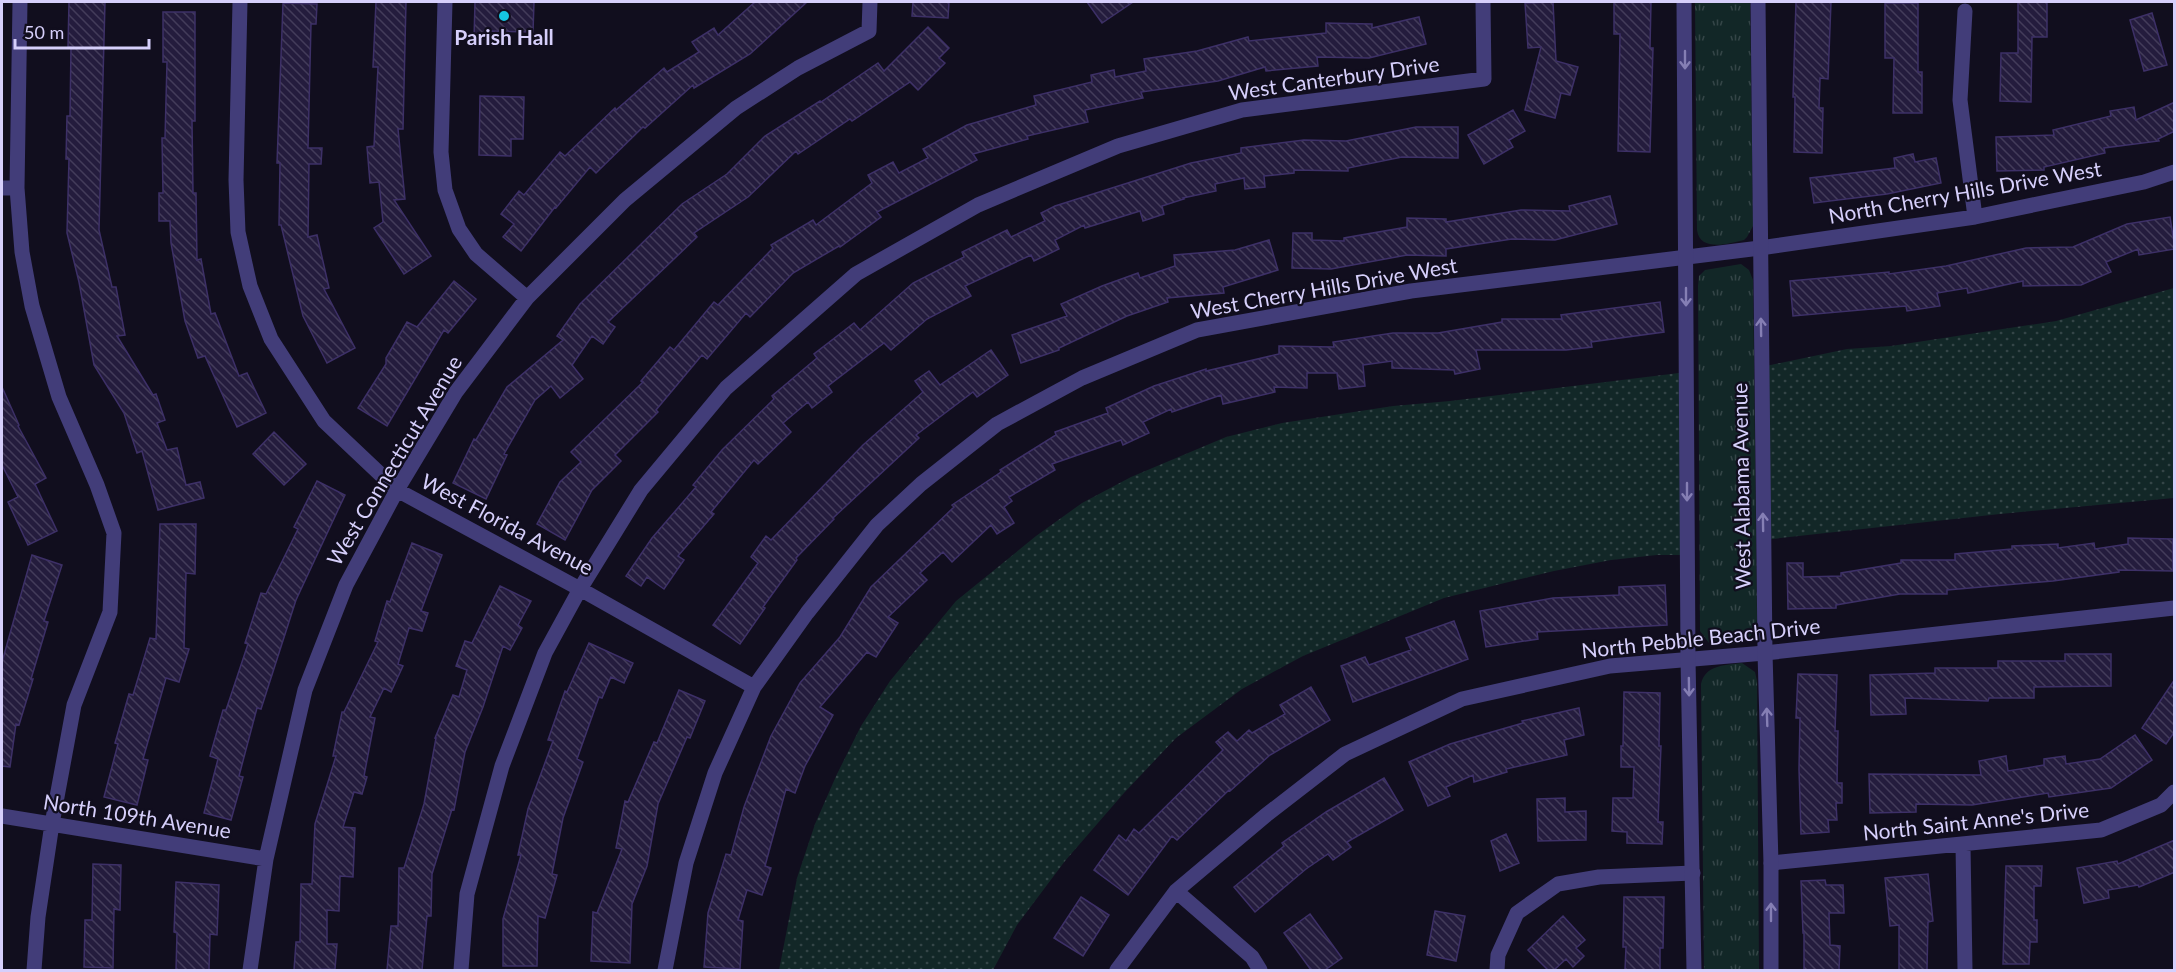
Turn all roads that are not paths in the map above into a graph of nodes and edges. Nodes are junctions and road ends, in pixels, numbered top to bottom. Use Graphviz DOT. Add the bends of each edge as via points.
graph roads {
  1 [pos="20,2"];
  2 [pos="240,2"];
  3 [pos="445,2"];
  4 [pos="870,2"];
  5 [pos="1483,2"];
  6 [pos="1684,2"];
  7 [pos="1758,2"];
  8 [pos="1965,11"];
  9 [pos="2175,172"];
  10 [pos="2,188"];
  11 [pos="17,188"];
  12 [pos="1975,217"];
  13 [pos="1760,248"];
  14 [pos="1686,257"];
  15 [pos="527,298"];
  16 [pos="398,490"];
  17 [pos="580,588"];
  18 [pos="2175,608"];
  19 [pos="1765,653"];
  20 [pos="1688,659"];
  21 [pos="754,687"];
  22 [pos="2175,792"];
  23 [pos="2,816"];
  24 [pos="52,824"];
  25 [pos="1963,845"];
  26 [pos="266,859"];
  27 [pos="1771,863"];
  28 [pos="1693,873"];
  29 [pos="1176,891"];
  30 [pos="34,970"];
  31 [pos="250,970"];
  32 [pos="461,970"];
  33 [pos="665,970"];
  34 [pos="1117,970"];
  35 [pos="1260,970"];
  36 [pos="1497,970"];
  37 [pos="1694,970"];
  38 [pos="1771,970"];
  39 [pos="1965,970"];
  1 -- 11 [label="street"];
  2 -- 16 [label="street, West Florida Avenue" via="236,180 238,232 250,286 271,339 324,421"];
  3 -- 15 [label="street" via="441,152 445,190 459,229 476,254"];
  4 -- 15 [label="street, West Connecticut Avenue" via="869,31 798,68 736,108 625,200"];
  5 -- 17 [label="street, West Canterbury Drive" via="1484,79 1242,110 1118,146 978,205 856,274 726,388 641,490"];
  6 -- 14 [label="street, one-way"];
  7 -- 13 [label="street, West Alabama Avenue"];
  8 -- 12 [label="street" via="1960,100"];
  9 -- 12 [label="street, North Cherry Hills Drive West"];
  10 -- 11 [label="street"];
  11 -- 24 [label="street" via="22,252 32,306 59,397 114,533 110,612 74,705"];
  12 -- 13 [label="street, North Cherry Hills Drive West"];
  13 -- 14 [label="street, West Cherry Hills Drive West"];
  19 -- 13 [label="street, West Alabama Avenue, one-way"];
  14 -- 20 [label="street, one-way"];
  14 -- 21 [label="street, West Cherry Hills Drive West" via="1411,291 1197,330 1082,378 997,424 921,484 877,525"];
  15 -- 16 [label="street, West Connecticut Avenue" via="456,392"];
  16 -- 17 [label="street, West Florida Avenue"];
  16 -- 26 [label="street, West Connecticut Avenue" via="346,585 305,690"];
  17 -- 21 [label="street, West Florida Avenue"];
  17 -- 32 [label="street, West Canterbury Drive" via="545,653 502,766 467,894"];
  18 -- 19 [label="street, North Pebble Beach Drive"];
  19 -- 20 [label="street, North Pebble Beach Drive"];
  27 -- 19 [label="street, West Alabama Avenue, one-way"];
  20 -- 28 [label="street, one-way"];
  20 -- 29 [label="street, North Pebble Beach Drive" via="1610,666 1462,699 1345,754"];
  21 -- 33 [label="street, West Cherry Hills Drive West" via="716,773 686,863"];
  22 -- 25 [label="street, North Saint Anne's Drive" via="2161,805 2101,830"];
  23 -- 24 [label="street, North 109th Avenue"];
  24 -- 26 [label="street, North 109th Avenue"];
  24 -- 30 [label="street"];
  25 -- 27 [label="street, North Saint Anne's Drive"];
  25 -- 39 [label="street"];
  26 -- 31 [label="street, West Connecticut Avenue"];
  38 -- 27 [label="street, West Alabama Avenue, one-way"];
  28 -- 36 [label="street" via="1599,877 1558,884 1517,913 1498,955"];
  28 -- 37 [label="street"];
  29 -- 34 [label="street, North Pebble Beach Drive"];
  29 -- 35 [label="street" via="1252,957"];
}
